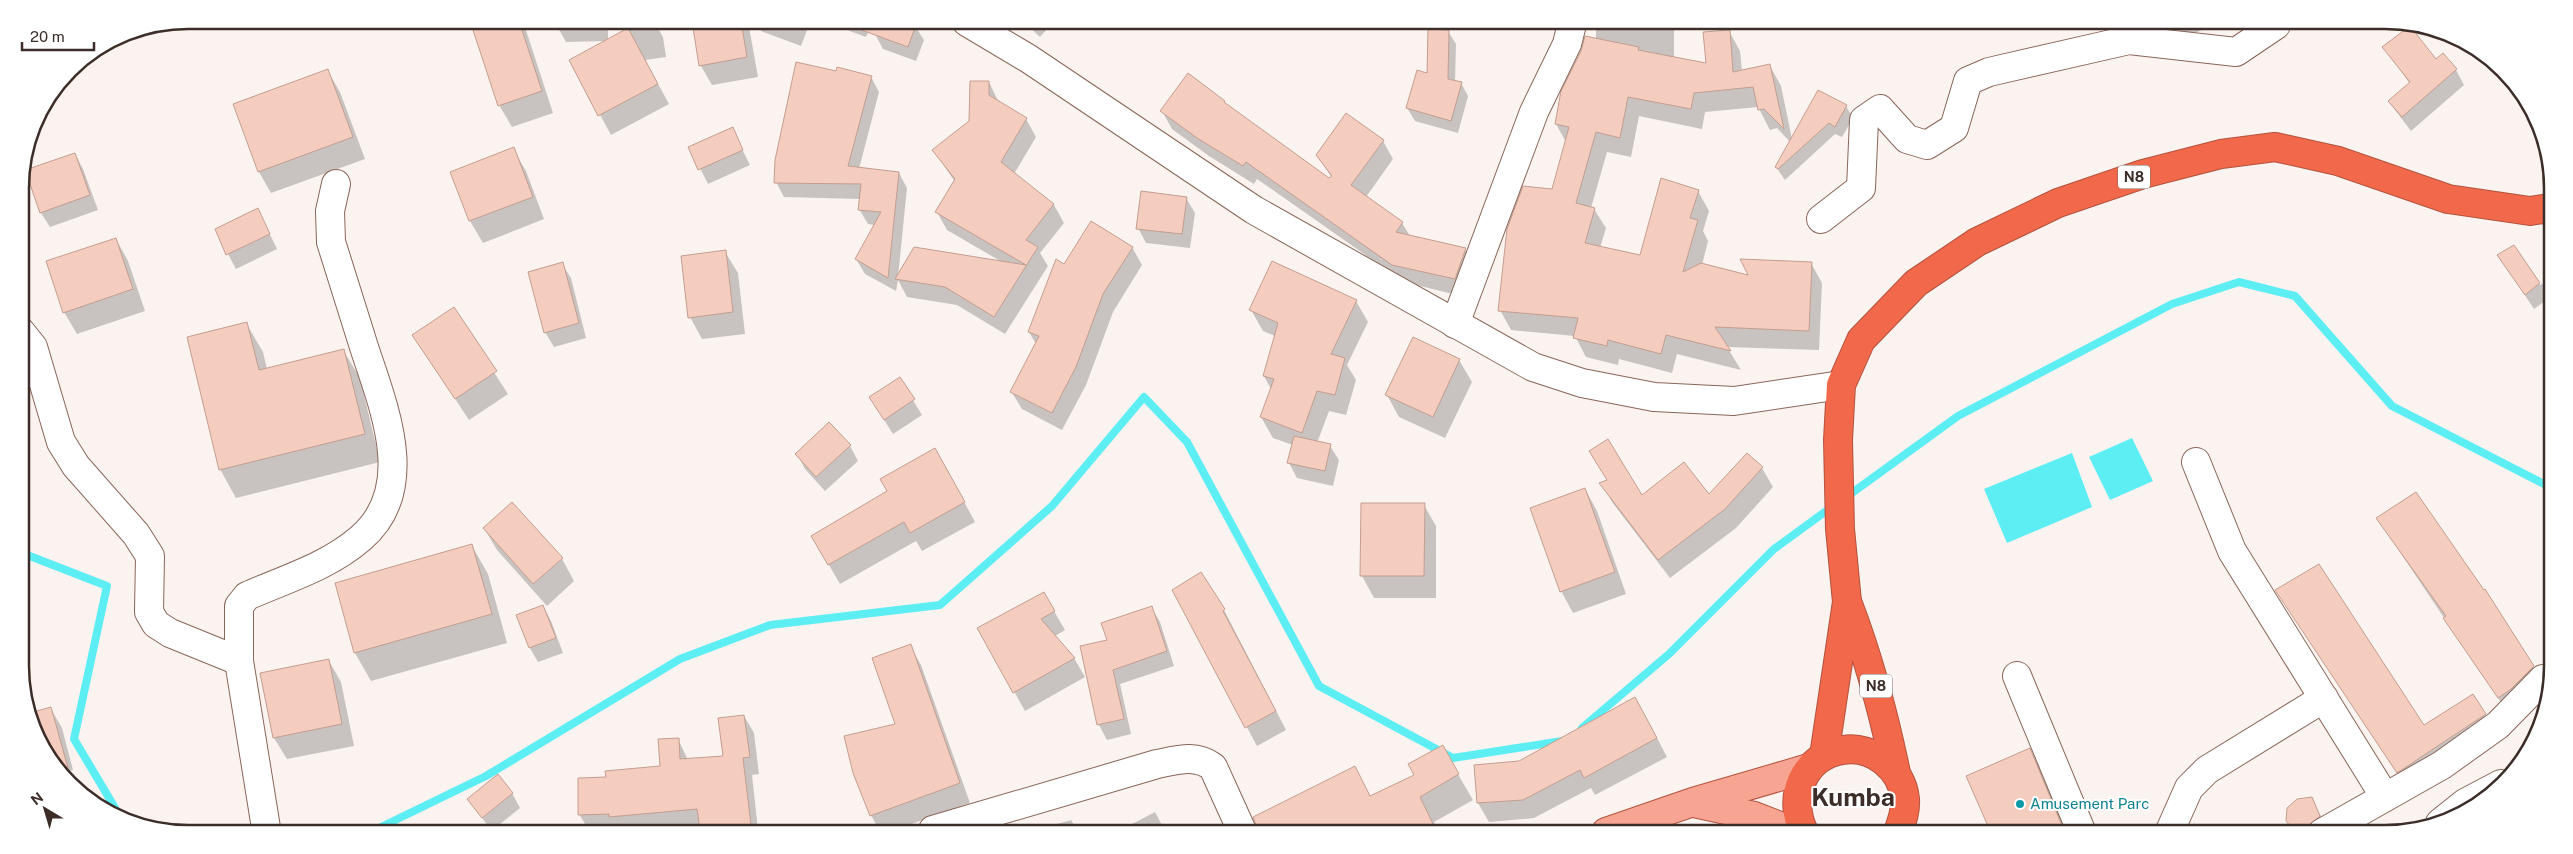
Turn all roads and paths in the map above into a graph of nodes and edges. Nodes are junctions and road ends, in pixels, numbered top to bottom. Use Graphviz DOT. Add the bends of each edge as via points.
graph roads {
  1 [pos="978,29"];
  2 [pos="1571,29"];
  3 [pos="2270,29"];
  4 [pos="336,184"];
  5 [pos="2544,209"];
  6 [pos="1820,219"];
  7 [pos="1455,324"];
  8 [pos="29,341"];
  9 [pos="1841,386"];
  10 [pos="2196,462"];
  11 [pos="1847,602"];
  12 [pos="239,661"];
  13 [pos="2018,676"];
  14 [pos="2542,679"];
  15 [pos="2324,698"];
  16 [pos="1817,762"];
  17 [pos="1896,773"];
  18 [pos="2385,797"];
  19 [pos="1692,802"];
  20 [pos="266,825"];
  21 [pos="950,825"];
  22 [pos="1239,825"];
  23 [pos="1626,825"];
  24 [pos="1777,825"];
  25 [pos="1800,825"];
  26 [pos="1906,825"];
  27 [pos="2079,825"];
  28 [pos="2173,825"];
  29 [pos="2337,825"];
  1 -- 7 [label="street" via="1254,210"];
  2 -- 7 [label="street" via="1567,44 1534,112"];
  3 -- 6 [label="street" via="2236,52 2129,40 1989,72 1968,80 1954,128 1927,145 1907,138 1880,109 1864,120 1861,188"];
  4 -- 12 [label="street" via="330,212 331,242 389,426 393,467 391,492 380,517 363,537 336,557 242,600 239,606"];
  5 -- 9 [label="highway, N8" via="2530,211 2448,199 2338,161 2275,147 2221,154 2143,174 2058,203 1977,242 1916,283 1861,340"];
  7 -- 9 [label="street" via="1533,367 1582,383 1654,397 1734,401"];
  8 -- 12 [label="street" via="61,442 76,466 136,534 150,556 148,612 156,624 170,633"];
  9 -- 11 [label="highway, N8" via="1838,440 1840,529"];
  10 -- 15 [label="street" via="2232,551"];
  11 -- 16 [label="highway, N8"];
  11 -- 17 [label="highway, N8" via="1884,716"];
  12 -- 20 [label="street"];
  13 -- 27 [label="street"];
  14 -- 18 [label="street" via="2498,725 2442,765"];
  15 -- 18 [label="street"];
  15 -- 28 [label="street" via="2207,770 2189,788"];
  16 -- 17 [label="highway" via="1844,750 1863,751 1882,759"];
  16 -- 19 [label="main road"];
  16 -- 25 [label="highway" via="1800,784 1796,802"];
  17 -- 26 [label="highway" via="1906,800"];
  18 -- 29 [label="street"];
  19 -- 23 [label="main road"];
  19 -- 24 [label="main road" via="1754,816"];
  21 -- 22 [label="street" via="1157,764 1190,758 1213,767"];
}
